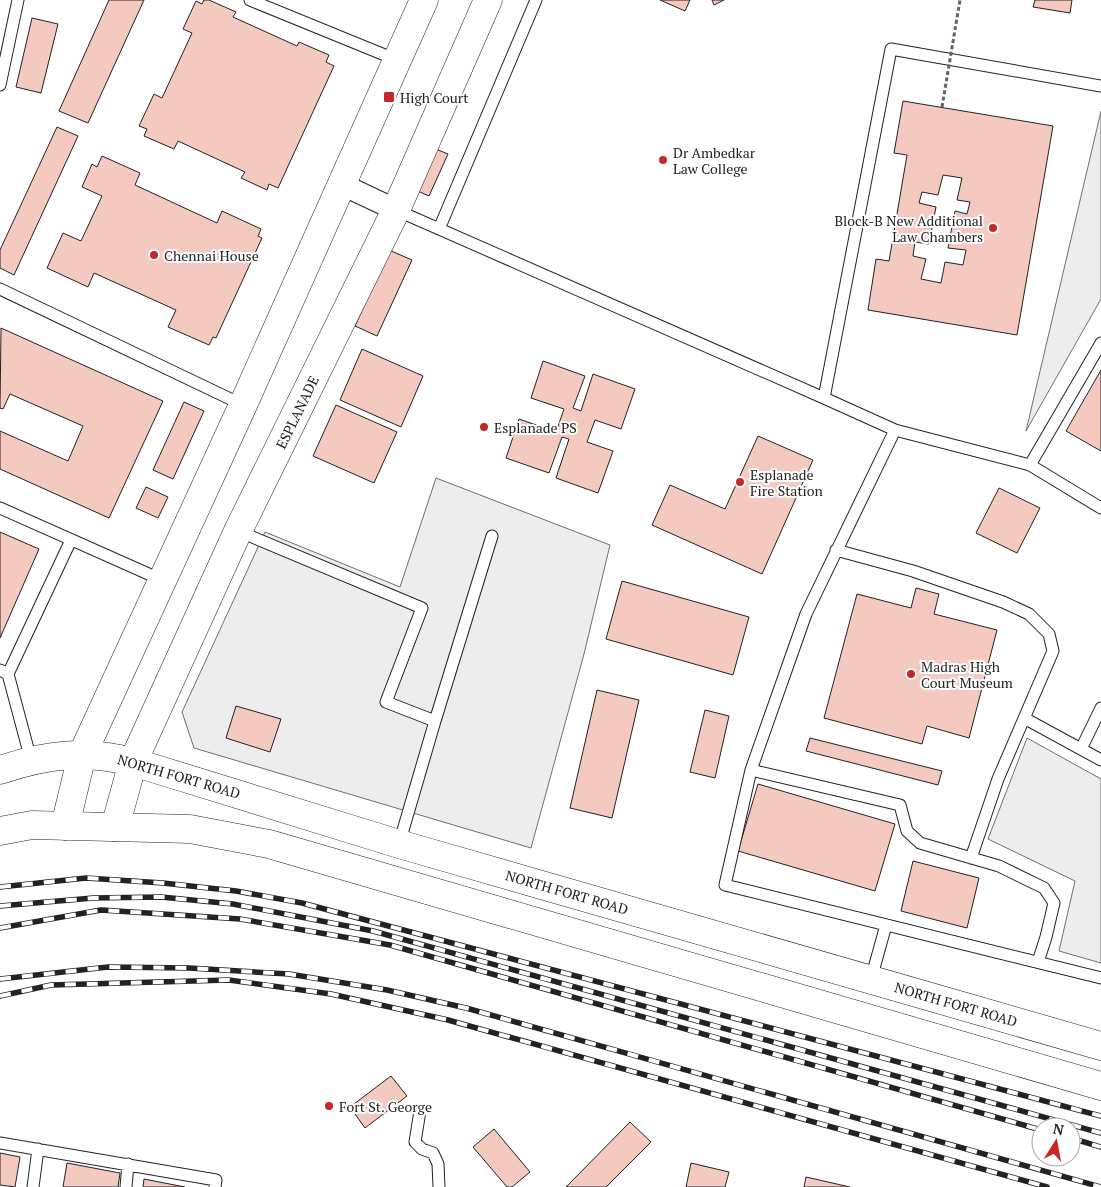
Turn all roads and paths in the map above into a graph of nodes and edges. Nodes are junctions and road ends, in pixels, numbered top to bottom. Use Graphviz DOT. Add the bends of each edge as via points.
graph roads {
  1 [pos="18,0"];
  2 [pos="250,0"];
  3 [pos="424,0"];
  4 [pos="488,0"];
  5 [pos="536,0"];
  6 [pos="960,0"];
  7 [pos="397,60"];
  8 [pos="0,85"];
  9 [pos="1101,86"];
  10 [pos="942,107"];
  11 [pos="342,184"];
  12 [pos="396,210"];
  13 [pos="439,228"];
  14 [pos="0,288"];
  15 [pos="1101,343"];
  16 [pos="824,398"];
  17 [pos="243,405"];
  18 [pos="895,430"];
  19 [pos="1030,465"];
  20 [pos="0,508"];
  21 [pos="1101,508"];
  22 [pos="238,530"];
  23 [pos="492,536"];
  24 [pos="72,540"];
  25 [pos="836,550"];
  26 [pos="162,580"];
  27 [pos="4,672"];
  28 [pos="1101,708"];
  29 [pos="1024,718"];
  30 [pos="435,721"];
  31 [pos="1081,748"];
  32 [pos="82,755"];
  33 [pos="31,760"];
  34 [pos="1101,760"];
  35 [pos="134,762"];
  36 [pos="0,770"];
  37 [pos="751,770"];
  38 [pos="65,826"];
  39 [pos="115,827"];
  40 [pos="0,831"];
  41 [pos="399,844"];
  42 [pos="971,858"];
  43 [pos="886,925"];
  44 [pos="1038,962"];
  45 [pos="1101,978"];
  46 [pos="871,979"];
  47 [pos="1101,1046"];
  48 [pos="1101,1086"];
  49 [pos="420,1110"];
  50 [pos="0,1142"];
  51 [pos="38,1149"];
  52 [pos="128,1164"];
  53 [pos="33,1187"];
  54 [pos="126,1187"];
  55 [pos="215,1187"];
  56 [pos="440,1187"];
  1 -- 8 [label="lane"];
  2 -- 7 [label="lane"];
  3 -- 7 [label="main road"];
  4 -- 12 [label="main road, ESPLANADE"];
  5 -- 13 [label="lane"];
  6 -- 10 [label="path, bridge"];
  7 -- 11 [label="main road"];
  9 -- 16 [label="lane" via="892,49"];
  11 -- 12 [label="street"];
  11 -- 17 [label="main road"];
  12 -- 13 [label="lane"];
  12 -- 22 [label="main road, ESPLANADE"];
  13 -- 16 [label="lane"];
  14 -- 17 [label="lane"];
  15 -- 19 [label="lane"];
  16 -- 18 [label="lane"];
  17 -- 26 [label="main road"];
  18 -- 19 [label="lane"];
  18 -- 25 [label="lane"];
  19 -- 21 [label="lane"];
  20 -- 24 [label="lane"];
  22 -- 30 [label="lane" via="422,608 386,702"];
  22 -- 35 [label="main road, ESPLANADE"];
  23 -- 30 [label="lane"];
  24 -- 26 [label="lane"];
  24 -- 27 [label="lane"];
  25 -- 29 [label="lane" via="913,571 1029,614 1049,634 1053,651"];
  25 -- 37 [label="lane" via="806,614"];
  26 -- 32 [label="main road"];
  27 -- 33 [label="lane"];
  28 -- 31 [label="lane"];
  29 -- 31 [label="lane"];
  29 -- 42 [label="lane" via="998,779"];
  30 -- 41 [label="lane"];
  31 -- 34 [label="lane"];
  32 -- 33 [label="main road, NORTH FORT ROAD"];
  32 -- 35 [label="main road, NORTH FORT ROAD" via="116,757"];
  32 -- 38 [label="main road"];
  33 -- 36 [label="main road, NORTH FORT ROAD"];
  35 -- 39 [label="main road, ESPLANADE"];
  35 -- 41 [label="main road, NORTH FORT ROAD"];
  37 -- 42 [label="lane" via="900,805 907,831 920,843"];
  37 -- 43 [label="lane" via="725,885"];
  38 -- 39 [label="main road"];
  38 -- 40 [label="main road" via="32,825"];
  39 -- 48 [label="main road" via="190,829 270,844"];
  41 -- 46 [label="main road, NORTH FORT ROAD"];
  42 -- 44 [label="lane" via="999,866 1044,888 1054,903"];
  43 -- 44 [label="lane"];
  43 -- 46 [label="lane"];
  44 -- 45 [label="lane"];
  46 -- 47 [label="main road, NORTH FORT ROAD"];
  49 -- 56 [label="lane" via="416,1142 422,1149 433,1152 438,1164"];
  50 -- 51 [label="lane"];
  51 -- 52 [label="lane"];
  51 -- 53 [label="lane"];
  52 -- 54 [label="lane"];
  52 -- 55 [label="lane" via="216,1180"];
}
